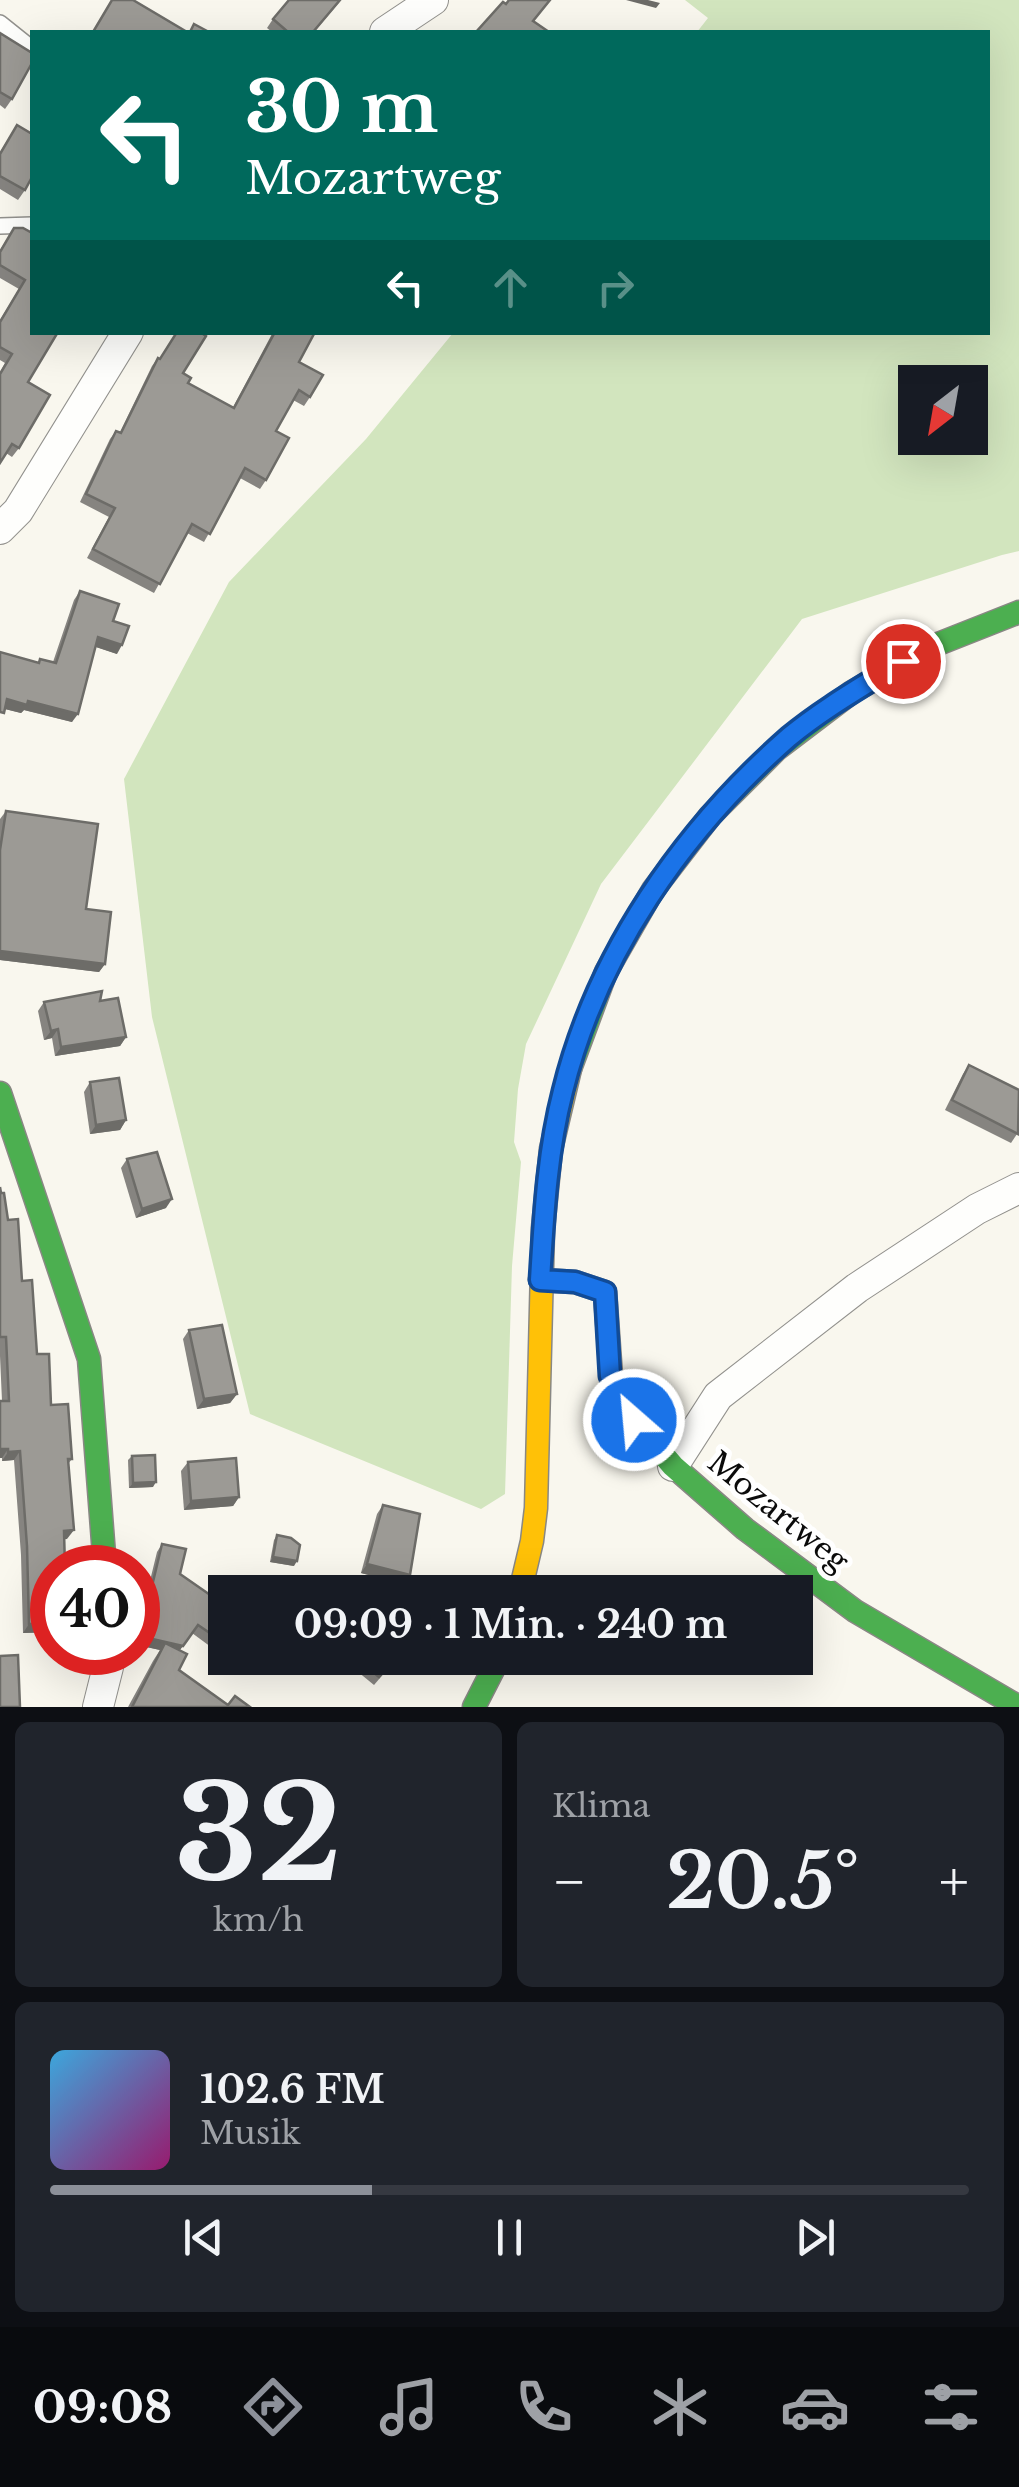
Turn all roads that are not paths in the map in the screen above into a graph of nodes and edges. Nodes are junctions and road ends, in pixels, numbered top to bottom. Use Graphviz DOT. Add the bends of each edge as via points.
graph roads {
  1 [pos="433,0"];
  2 [pos="0,22"];
  3 [pos="388,30"];
  4 [pos="30,47"];
  5 [pos="30,224"];
  6 [pos="0,226"];
  7 [pos="126,335"];
  8 [pos="0,529"];
  9 [pos="1019,612"];
  10 [pos="0,1093"];
  11 [pos="1019,1188"];
  12 [pos="540,1280"];
  13 [pos="673,1466"];
  14 [pos="104,1545"];
  15 [pos="524,1575"];
  16 [pos="106,1675"];
  17 [pos="492,1675"];
  18 [pos="98,1707"];
  19 [pos="474,1707"];
  20 [pos="1019,1707"];
  1 -- 3 [label="street"];
  2 -- 4 [label="lane"];
  5 -- 6 [label="lane"];
  7 -- 8 [label="street"];
  9 -- 12 [label="main road" via="903,661 843,698 791,736 684,848 638,913 580,1030 551,1148"];
  10 -- 14 [label="main road" via="89,1359"];
  11 -- 13 [label="street" via="857,1288 718,1396"];
  12 -- 13 [label="main road, Mozartweg" via="605,1292 610,1376 634,1420"];
  12 -- 15 [label="main road" via="534,1533"];
  13 -- 20 [label="main road, Mozartweg" via="855,1610"];
  16 -- 18 [label="street"];
  17 -- 19 [label="main road"];
}
